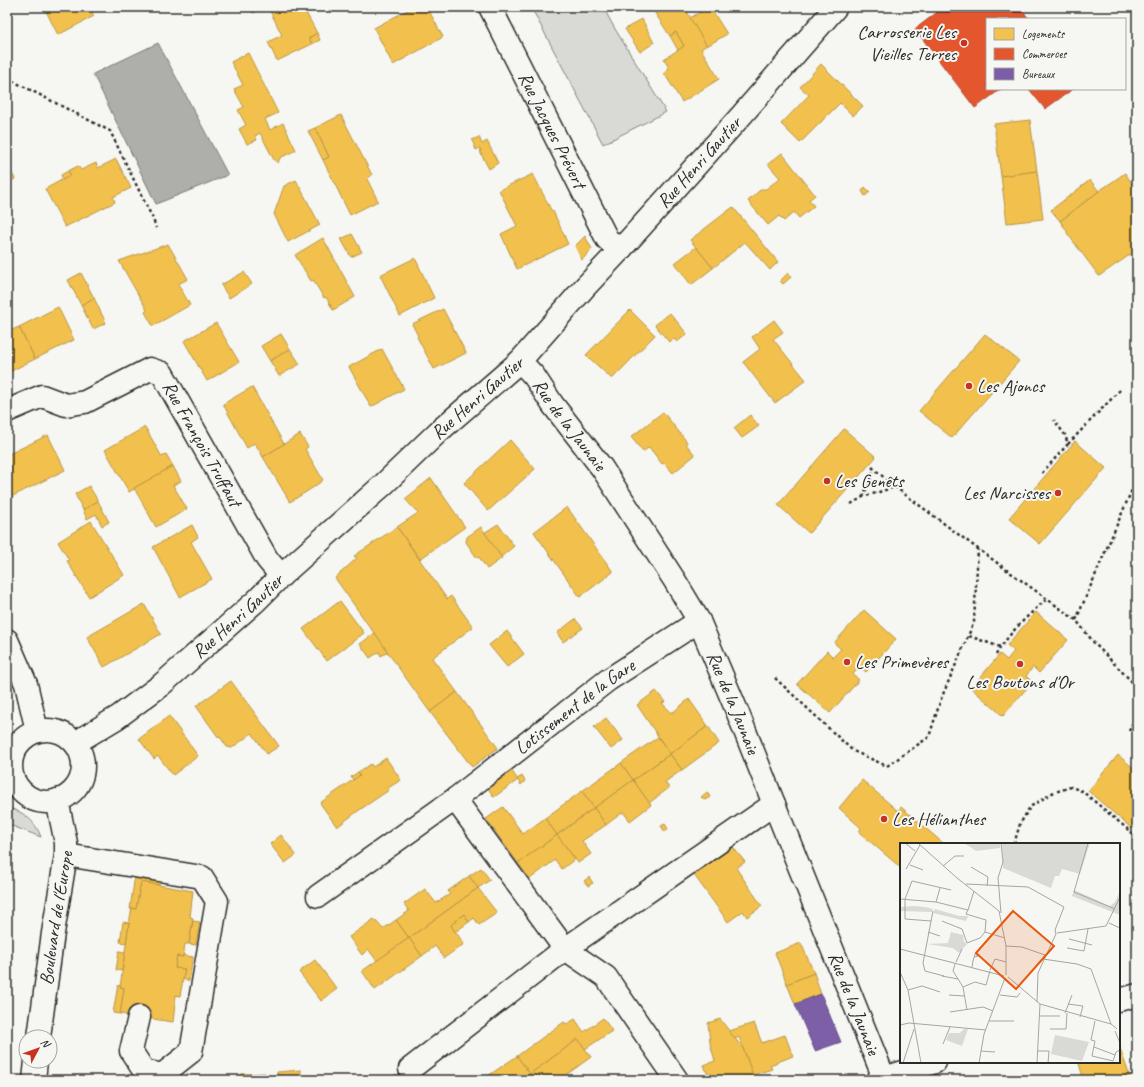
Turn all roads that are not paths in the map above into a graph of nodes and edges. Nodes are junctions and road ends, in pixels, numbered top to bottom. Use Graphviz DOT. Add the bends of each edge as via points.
graph roads {
  1 [pos="490,7"];
  2 [pos="836,7"];
  3 [pos="620,250"];
  4 [pos="520,361"];
  5 [pos="7,411"];
  6 [pos="281,576"];
  7 [pos="699,621"];
  8 [pos="7,640"];
  9 [pos="37,731"];
  10 [pos="75,744"];
  11 [pos="10,781"];
  12 [pos="455,799"];
  13 [pos="57,800"];
  14 [pos="774,804"];
  15 [pos="66,855"];
  16 [pos="318,896"];
  17 [pos="565,949"];
  18 [pos="1137,995"];
  19 [pos="1120,1000"];
  20 [pos="139,1017"];
  21 [pos="40,1029"];
  22 [pos="932,1063"];
  23 [pos="35,1069"];
  24 [pos="410,1069"];
  25 [pos="162,1077"];
  26 [pos="881,1079"];
  27 [pos="34,1080"];
  28 [pos="677,1080"];
  1 -- 3 [label="street, Rue Jacques Prévert" via="607,239"];
  2 -- 3 [label="street, Rue Henri Gautier"];
  3 -- 4 [label="street, Rue Henri Gautier"];
  4 -- 6 [label="street, Rue Henri Gautier" via="438,432"];
  4 -- 7 [label="street, Rue de la Jaunaie" via="602,468"];
  5 -- 6 [label="street, Rue François Truffaut" via="42,396 66,405 84,402 150,369 162,373 267,559"];
  6 -- 10 [label="street, Rue Henri Gautier" via="161,685 118,717"];
  7 -- 12 [label="street, Lotissement de la Gare" via="608,680"];
  7 -- 14 [label="street, Rue de la Jaunaie"];
  8 -- 9 [label="street" via="26,684"];
  9 -- 10 [label="street" via="58,731 68,736"];
  9 -- 11 [label="street" via="26,736 15,750"];
  10 -- 13 [label="street" via="81,754 82,777 68,795"];
  11 -- 13 [label="street" via="36,800"];
  12 -- 16 [label="street, Lotissement de la Gare"];
  12 -- 17 [label="street"];
  13 -- 15 [label="street, Boulevard de l'Europe"];
  14 -- 17 [label="street"];
  14 -- 26 [label="street, Rue de la Jaunaie"];
  15 -- 21 [label="street, Boulevard de l'Europe"];
  15 -- 25 [label="street" via="202,877 217,901 191,1052"];
  17 -- 24 [label="street"];
  17 -- 28 [label="street" via="606,977"];
  18 -- 19 [label="street"];
  20 -- 25 [label="street" via="131,1051 144,1071"];
  22 -- 26 [label="street"];
  23 -- 27 [label="street"];
}
